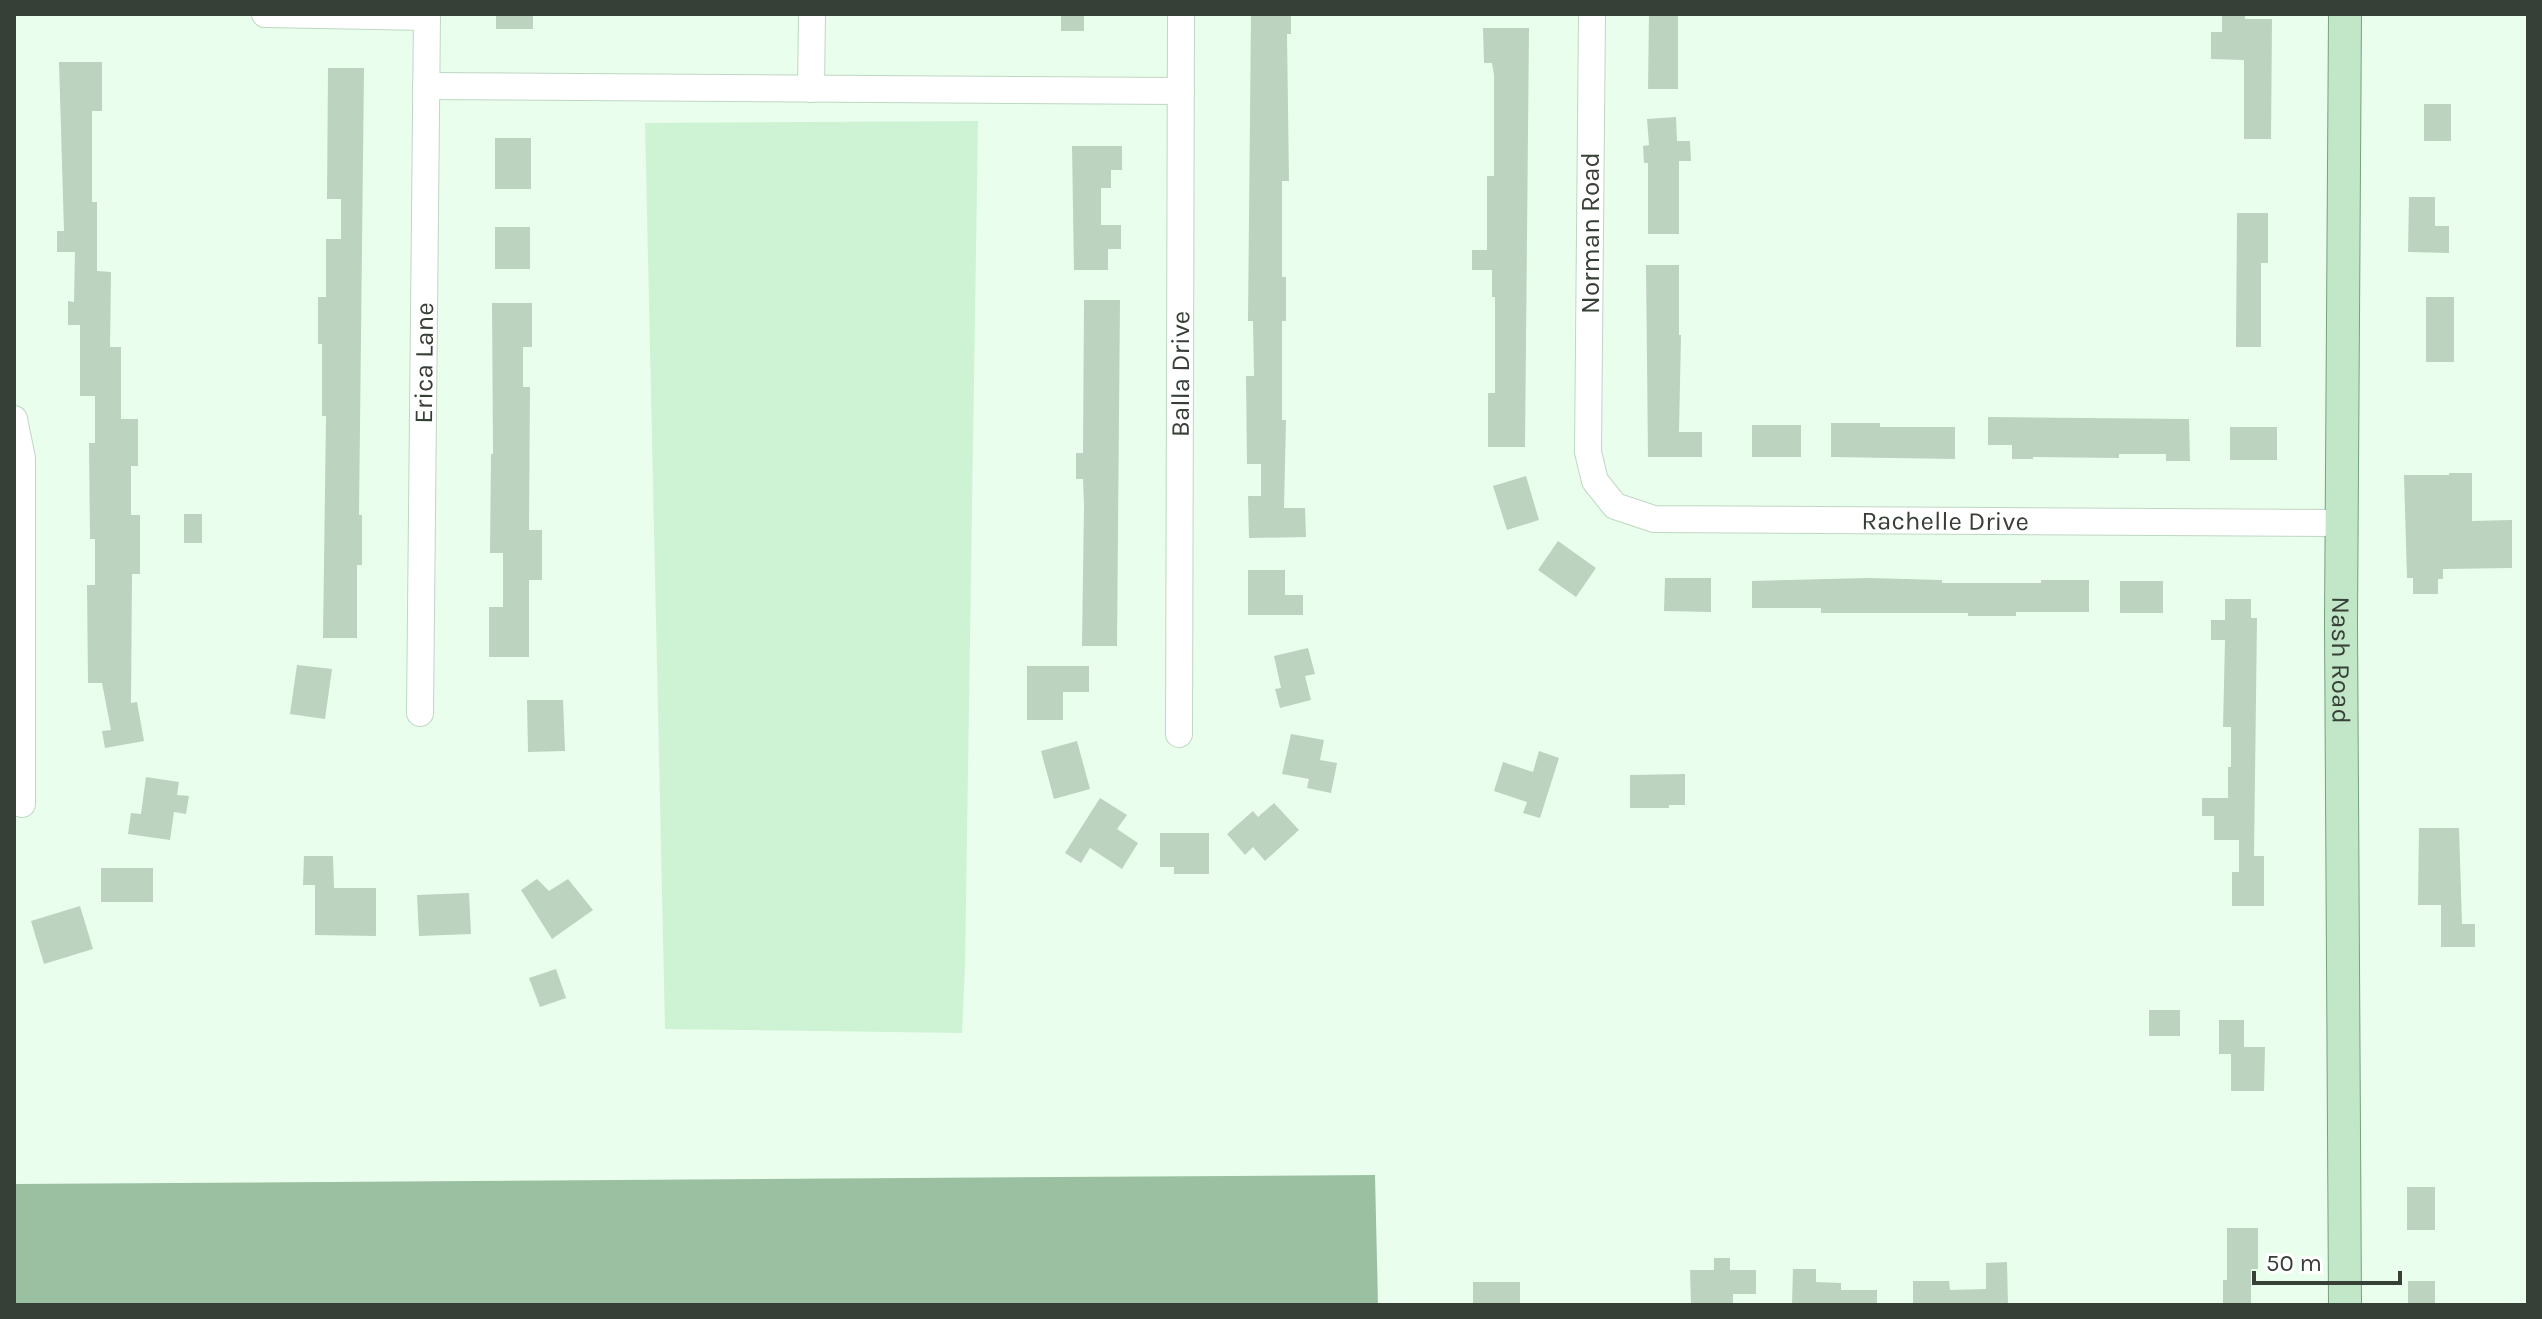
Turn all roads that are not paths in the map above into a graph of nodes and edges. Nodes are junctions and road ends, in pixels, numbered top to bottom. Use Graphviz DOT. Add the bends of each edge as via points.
graph roads {
  1 [pos="265,14"];
  2 [pos="812,14"];
  3 [pos="1181,14"];
  4 [pos="1592,14"];
  5 [pos="2345,14"];
  6 [pos="427,16"];
  7 [pos="426,86"];
  8 [pos="811,89"];
  9 [pos="1181,91"];
  10 [pos="14,419"];
  11 [pos="1588,452"];
  12 [pos="2341,523"];
  13 [pos="420,713"];
  14 [pos="1179,734"];
  15 [pos="22,804"];
  16 [pos="2345,1305"];
  1 -- 6 [label="street"];
  2 -- 8 [label="street"];
  3 -- 9 [label="street, Balla Drive"];
  4 -- 11 [label="street, Norman Road"];
  5 -- 12 [label="main road, Nash Road"];
  6 -- 7 [label="street, Erica Lane"];
  7 -- 8 [label="street"];
  7 -- 13 [label="street, Erica Lane"];
  8 -- 9 [label="street"];
  9 -- 14 [label="street, Balla Drive"];
  10 -- 15 [label="street" via="22,458"];
  11 -- 12 [label="street, Rachelle Drive" via="1595,481 1615,506 1654,519"];
  12 -- 16 [label="main road, Nash Road"];
}
